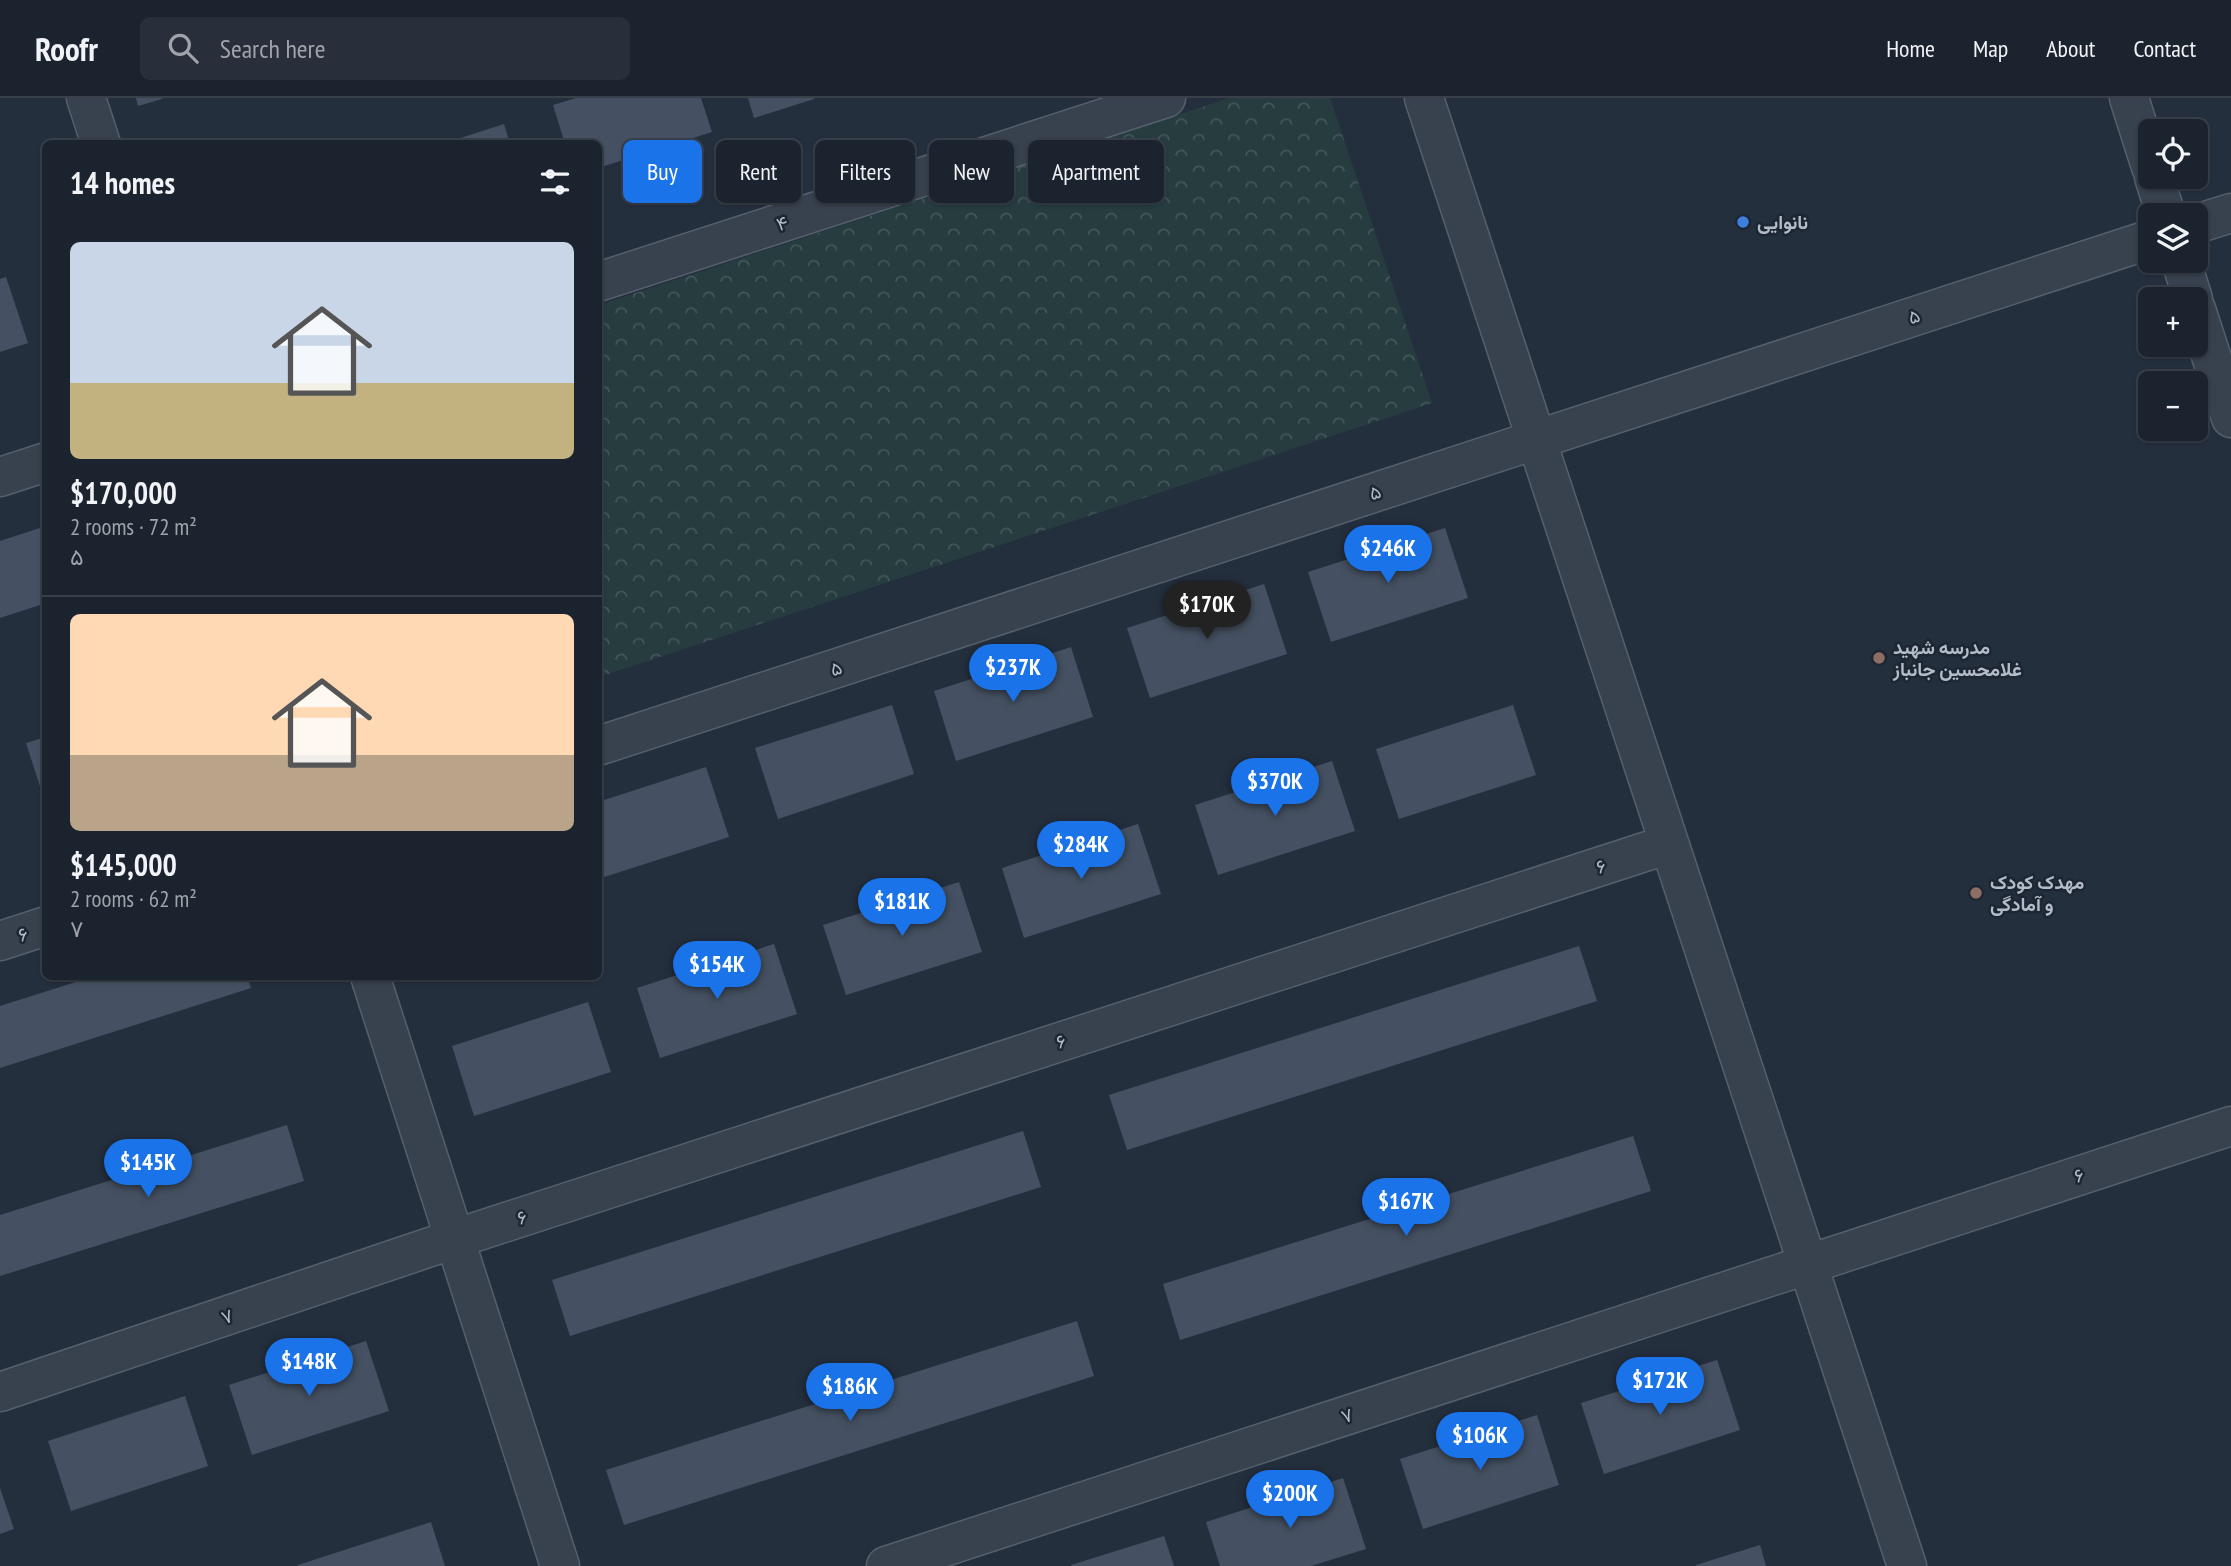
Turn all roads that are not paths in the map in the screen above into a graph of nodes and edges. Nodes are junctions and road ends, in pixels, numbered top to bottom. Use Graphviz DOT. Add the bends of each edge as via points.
graph roads {
  1 [pos="86,98"];
  2 [pos="1166,98"];
  3 [pos="1424,98"];
  4 [pos="2129,98"];
  5 [pos="2138,126"];
  6 [pos="100,140"];
  7 [pos="2231,213"];
  8 [pos="2208,220"];
  9 [pos="2138,243"];
  10 [pos="602,281"];
  11 [pos="2208,346"];
  12 [pos="2231,418"];
  13 [pos="1536,440"];
  14 [pos="42,463"];
  15 [pos="0,477"];
  16 [pos="602,745"];
  17 [pos="1669,844"];
  18 [pos="42,927"];
  19 [pos="0,941"];
  20 [pos="371,980"];
  21 [pos="2231,1126"];
  22 [pos="454,1239"];
  23 [pos="1807,1264"];
  24 [pos="0,1392"];
  25 [pos="560,1566"];
  26 [pos="886,1566"];
  27 [pos="1907,1566"];
  1 -- 6 [label="street"];
  2 -- 10 [label="street, ۴"];
  3 -- 13 [label="street"];
  4 -- 5 [label="street"];
  7 -- 8 [label="street"];
  9 -- 13 [label="street, ۵"];
  11 -- 12 [label="street"];
  13 -- 16 [label="street, ۵"];
  13 -- 17 [label="street"];
  14 -- 15 [label="street"];
  17 -- 22 [label="street, ۶"];
  17 -- 23 [label="street"];
  18 -- 19 [label="street, ۶"];
  20 -- 22 [label="street"];
  21 -- 23 [label="street, ۶"];
  22 -- 24 [label="street, ۷"];
  22 -- 25 [label="street"];
  23 -- 26 [label="street, ۷"];
  23 -- 27 [label="street"];
}
